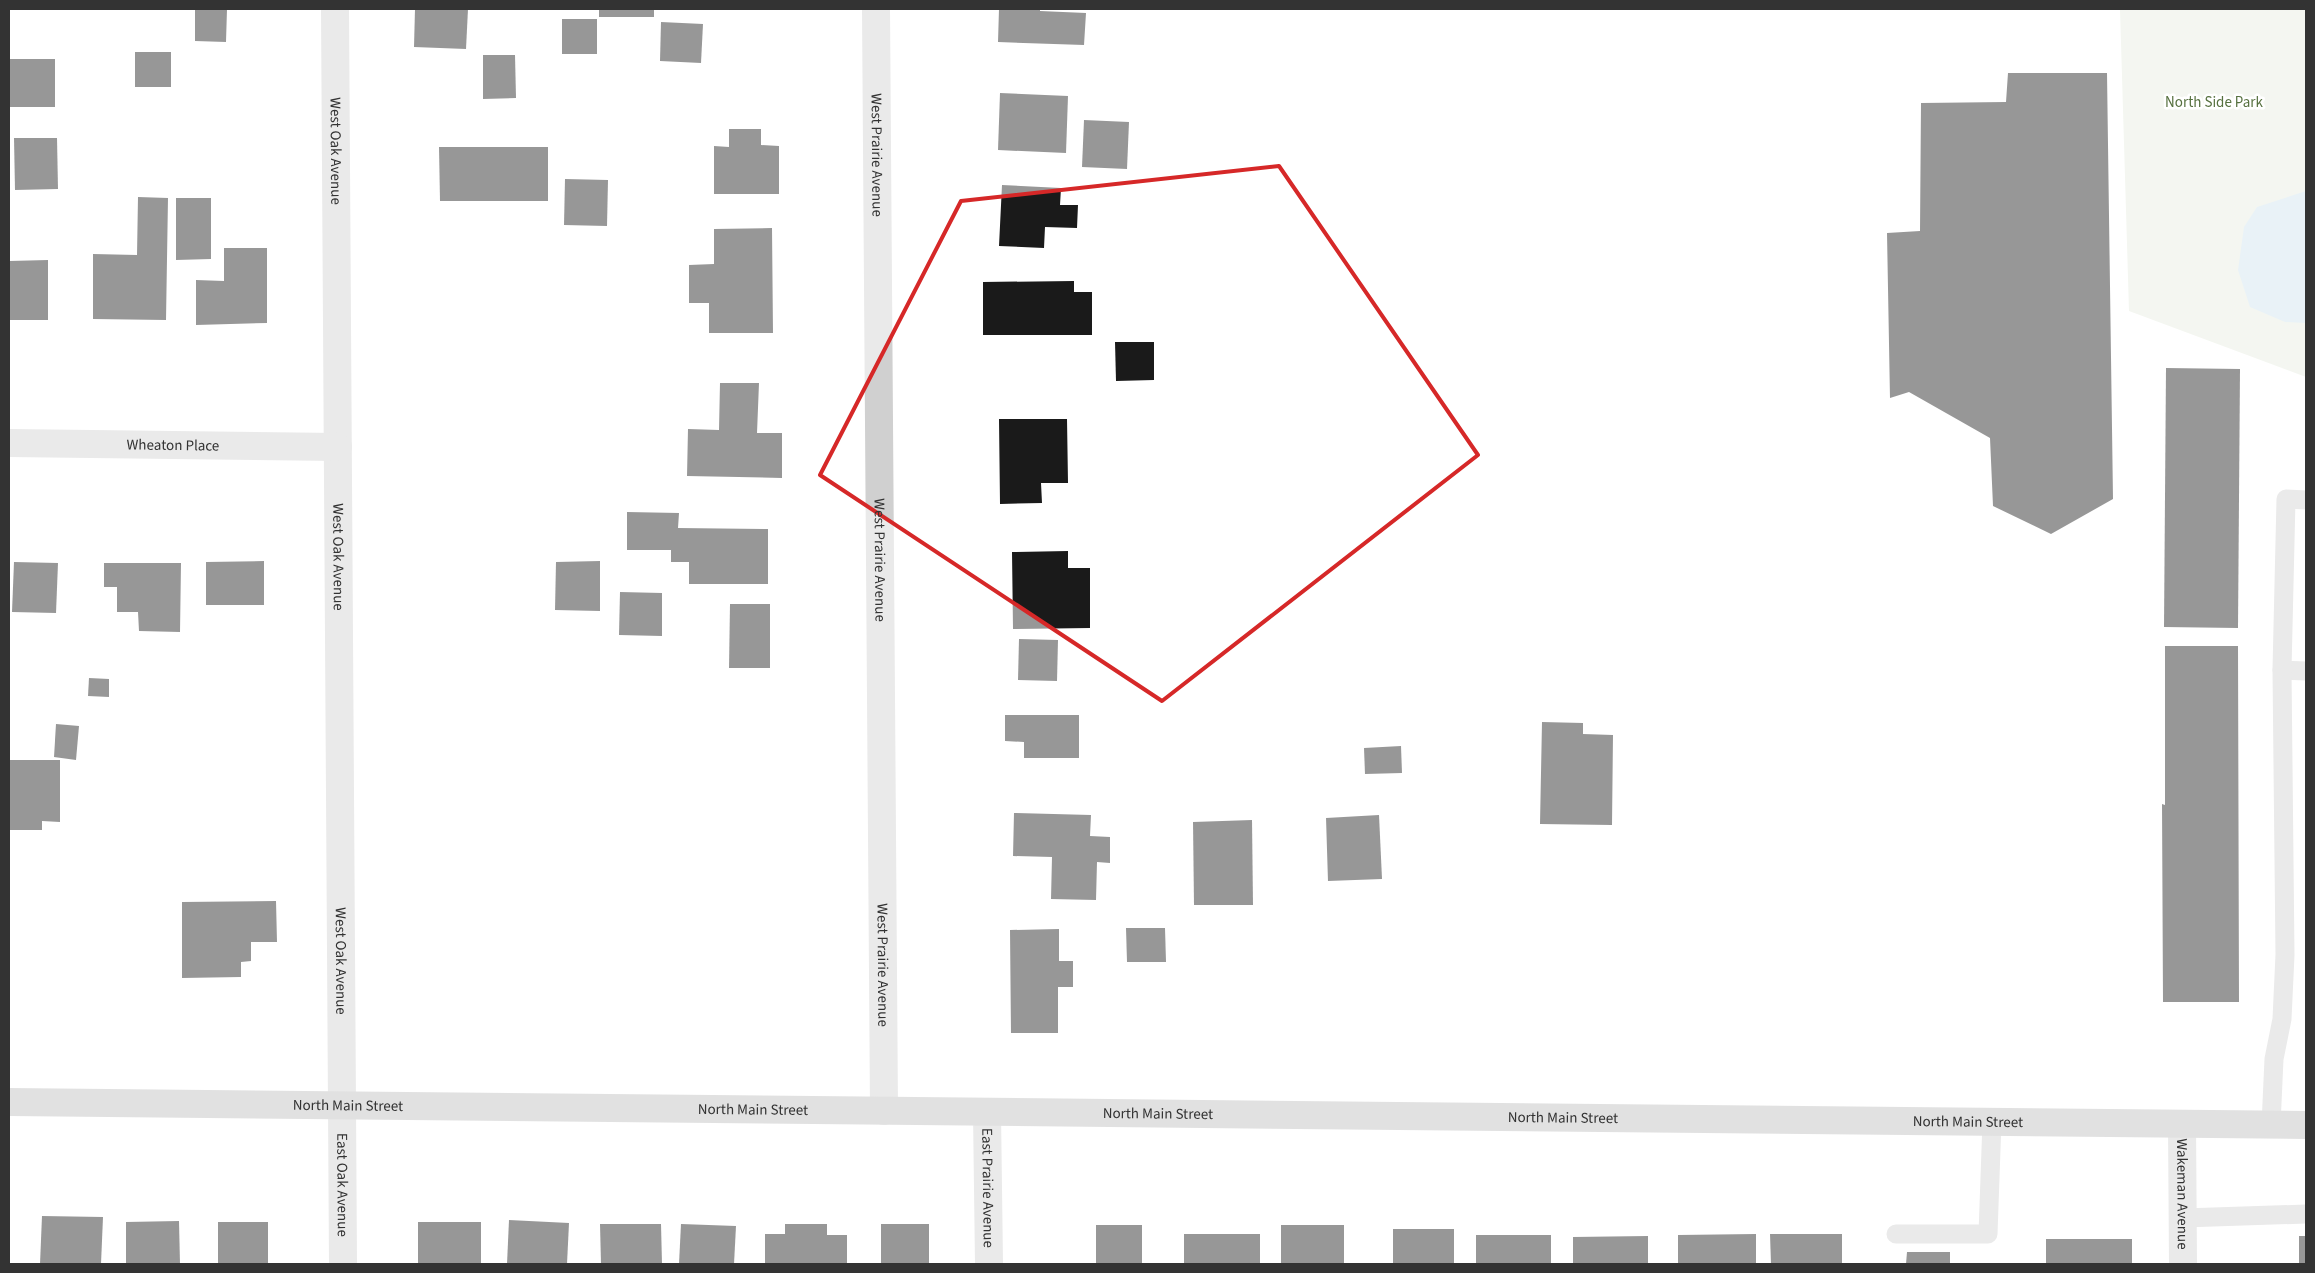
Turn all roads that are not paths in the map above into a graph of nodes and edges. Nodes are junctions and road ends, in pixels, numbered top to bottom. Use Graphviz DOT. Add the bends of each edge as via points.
graph roads {
  1 [pos="335,9"];
  2 [pos="876,9"];
  3 [pos="9,443"];
  4 [pos="338,447"];
  5 [pos="2306,500"];
  6 [pos="2282,670"];
  7 [pos="2306,671"];
  8 [pos="9,1102"];
  9 [pos="342,1105"];
  10 [pos="884,1111"];
  11 [pos="987,1112"];
  12 [pos="1992,1121"];
  13 [pos="2182,1124"];
  14 [pos="2271,1125"];
  15 [pos="2306,1126"];
  16 [pos="2306,1214"];
  17 [pos="2183,1218"];
  18 [pos="1896,1234"];
  19 [pos="343,1264"];
  20 [pos="989,1264"];
  21 [pos="2183,1264"];
  1 -- 4 [label="street, West Oak Avenue"];
  2 -- 10 [label="street, West Prairie Avenue"];
  3 -- 4 [label="street, Wheaton Place"];
  4 -- 9 [label="street, West Oak Avenue"];
  5 -- 6 [label="lane" via="2286,499"];
  6 -- 7 [label="lane"];
  6 -- 14 [label="lane" via="2285,955"];
  8 -- 9 [label="street, North Main Street"];
  9 -- 10 [label="street, North Main Street"];
  9 -- 19 [label="street, East Oak Avenue"];
  10 -- 11 [label="street, North Main Street"];
  11 -- 12 [label="street, North Main Street"];
  11 -- 20 [label="street, East Prairie Avenue"];
  12 -- 13 [label="street, North Main Street"];
  12 -- 18 [label="lane" via="1988,1234"];
  13 -- 14 [label="street, North Main Street"];
  13 -- 17 [label="street, Wakeman Avenue"];
  14 -- 15 [label="street, North Main Street"];
  16 -- 17 [label="lane"];
  17 -- 21 [label="street, Wakeman Avenue"];
}
